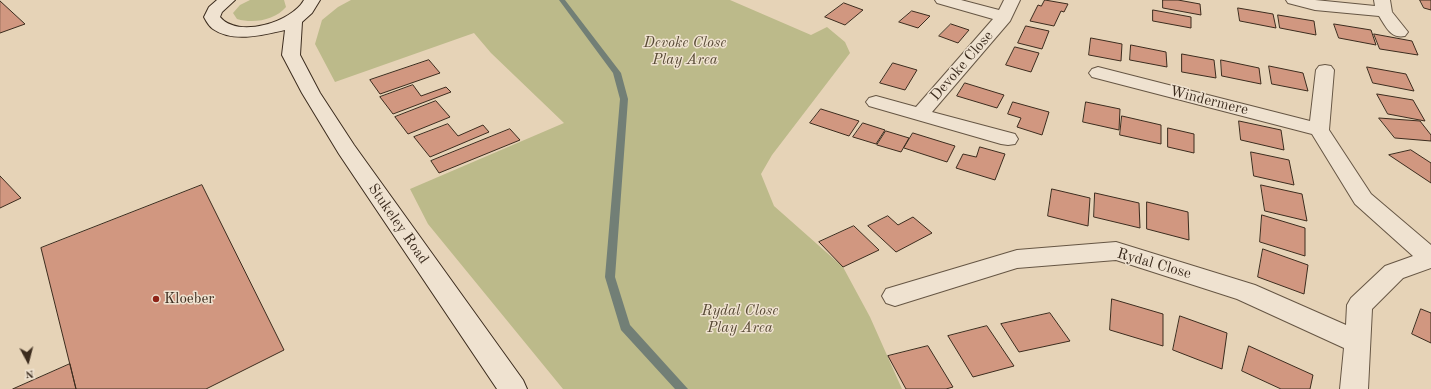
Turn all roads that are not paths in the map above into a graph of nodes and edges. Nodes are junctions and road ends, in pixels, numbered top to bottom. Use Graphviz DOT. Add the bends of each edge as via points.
graph roads {
  1 [pos="326,0"];
  2 [pos="943,0"];
  3 [pos="1012,0"];
  4 [pos="1294,0"];
  5 [pos="225,1"];
  6 [pos="1383,6"];
  7 [pos="304,10"];
  8 [pos="1004,17"];
  9 [pos="252,31"];
  10 [pos="1398,32"];
  11 [pos="280,48"];
  12 [pos="1325,70"];
  13 [pos="1098,73"];
  14 [pos="876,102"];
  15 [pos="920,114"];
  16 [pos="1319,130"];
  17 [pos="1008,139"];
  18 [pos="1431,258"];
  19 [pos="895,296"];
  20 [pos="1357,342"];
  21 [pos="513,389"];
  22 [pos="1354,389"];
  1 -- 7 [label="street"];
  2 -- 8 [label="street, Devoke Close"];
  3 -- 8 [label="street, Devoke Close"];
  4 -- 6 [label="street" via="1315,5"];
  5 -- 9 [label="street" via="215,10 212,17 214,24 231,31"];
  6 -- 10 [label="street"];
  7 -- 9 [label="street" via="267,29"];
  7 -- 11 [label="street"];
  8 -- 15 [label="street, Devoke Close"];
  9 -- 11 [label="street"];
  11 -- 21 [label="street, Stukeley Road" via="346,149"];
  12 -- 16 [label="street"];
  13 -- 16 [label="street, Windermere"];
  14 -- 15 [label="street, Devoke Close"];
  15 -- 17 [label="street, Devoke Close"];
  16 -- 18 [label="street" via="1364,199"];
  18 -- 20 [label="street" via="1394,272 1360,305"];
  19 -- 20 [label="street, Rydal Close" via="1017,259 1116,251 1246,292"];
  20 -- 22 [label="street"];
}
